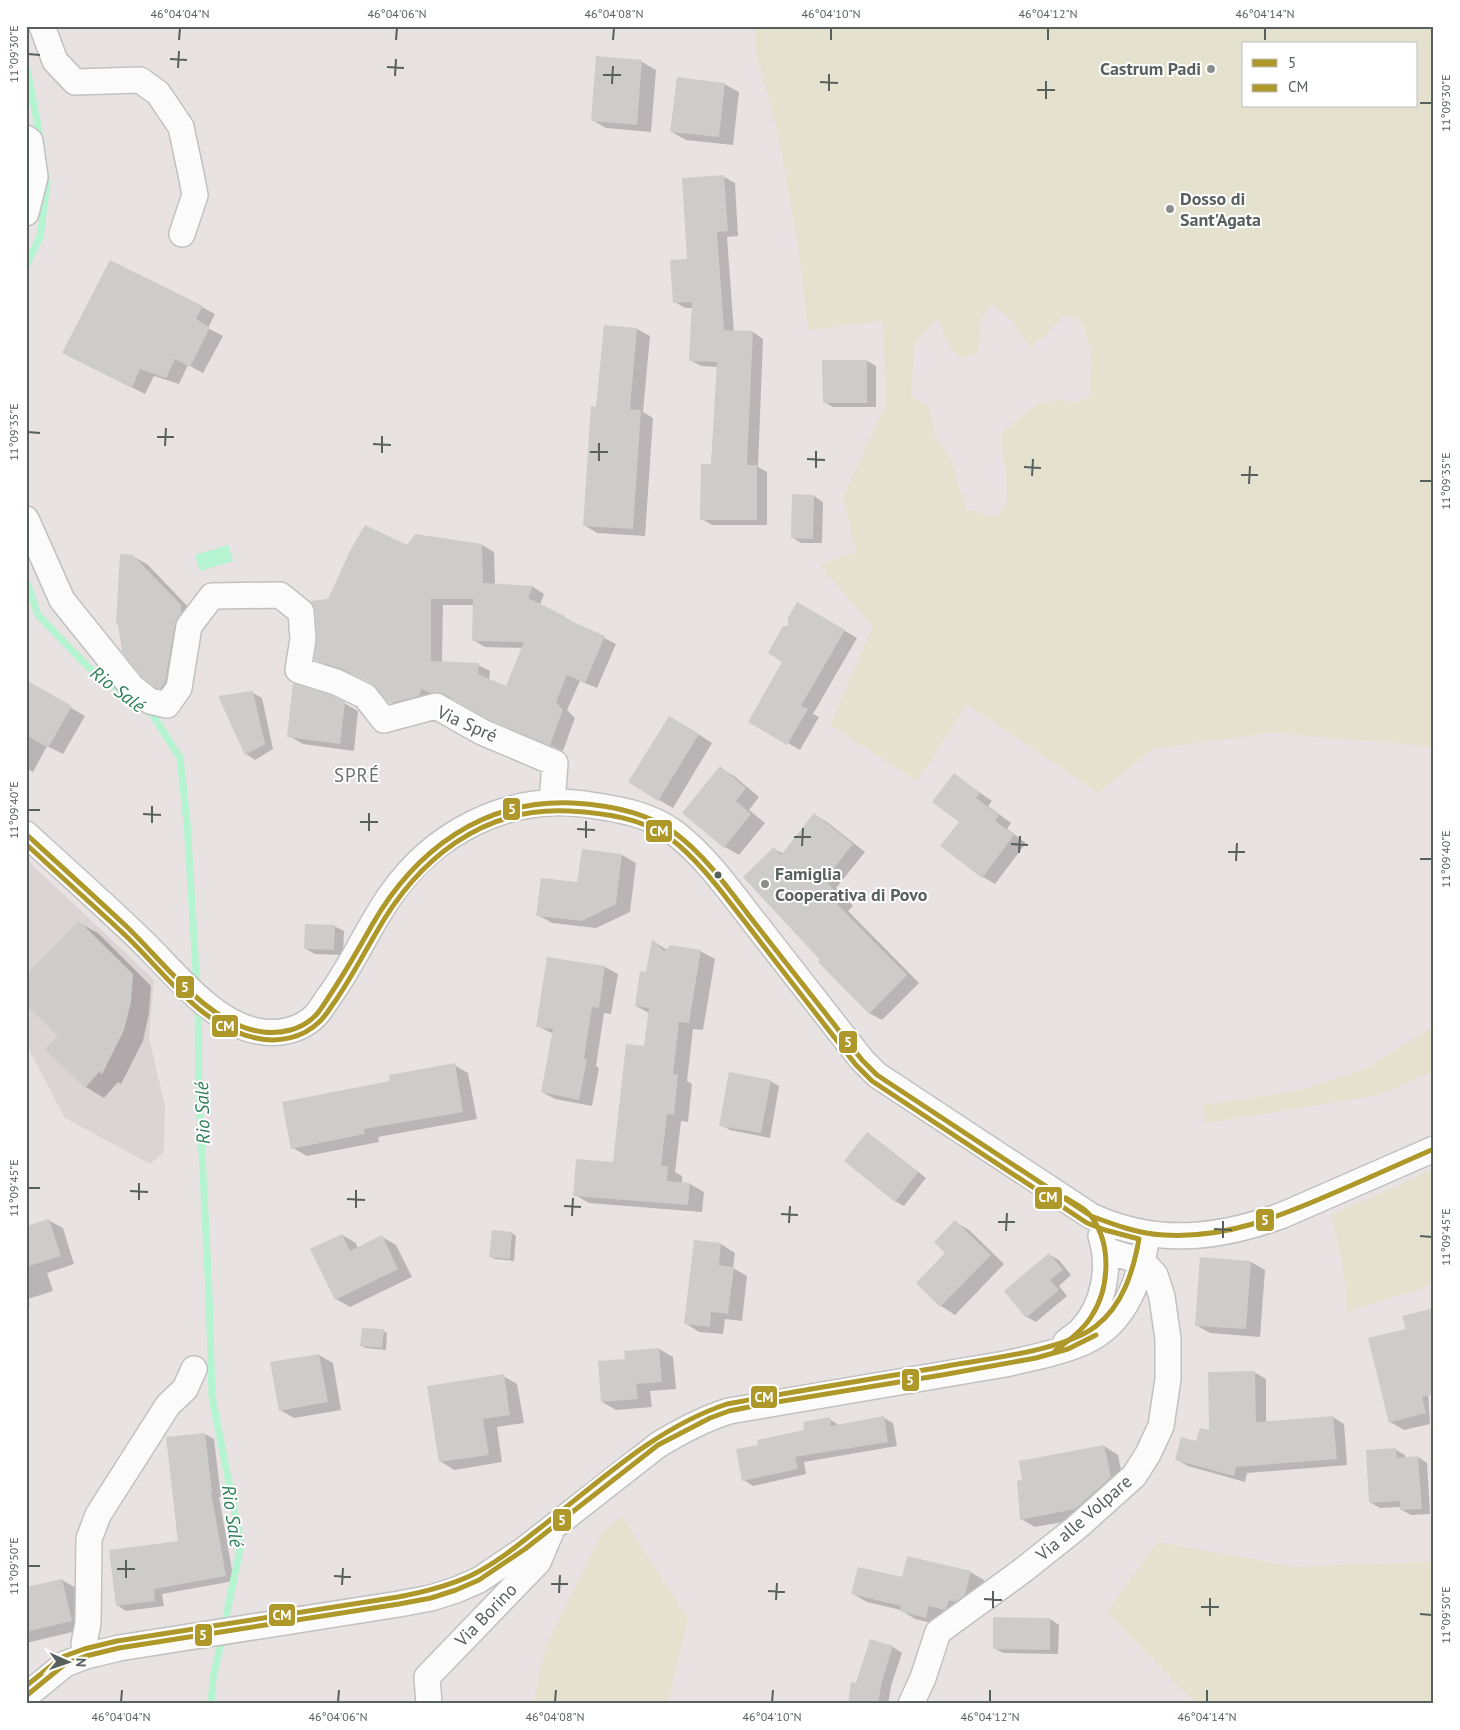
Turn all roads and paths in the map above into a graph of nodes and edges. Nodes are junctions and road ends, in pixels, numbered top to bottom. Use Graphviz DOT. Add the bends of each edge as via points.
graph roads {
  1 [pos="42,26"];
  2 [pos="26,138"];
  3 [pos="26,213"];
  4 [pos="182,234"];
  5 [pos="26,519"];
  6 [pos="552,803"];
  7 [pos="26,834"];
  8 [pos="1434,1149"];
  9 [pos="1091,1216"];
  10 [pos="1147,1234"];
  11 [pos="1105,1250"];
  12 [pos="1143,1262"];
  13 [pos="1055,1352"];
  14 [pos="194,1369"];
  15 [pos="553,1527"];
  16 [pos="86,1656"];
  17 [pos="26,1696"];
  18 [pos="429,1704"];
  19 [pos="911,1704"];
  1 -- 4 [label="street" via="55,61 75,82 140,80 158,93 180,127 195,195"];
  2 -- 3 [label="street" via="30,141 35,177"];
  5 -- 6 [label="street, Via Spré" via="62,600 132,687 150,700 167,706 178,688 189,626 212,596 280,596 301,612 303,639 298,670 336,682 365,696 384,720 436,706 482,732 555,763"];
  6 -- 7 [label="street" via="520,806 491,814 450,837 411,869 389,897 338,986 314,1017 298,1028 283,1032 257,1031 223,1018"];
  6 -- 9 [label="street" via="662,814 676,834 714,872 862,1060 878,1075"];
  8 -- 10 [label="street" via="1257,1224 1201,1236"];
  9 -- 10 [label="street"];
  9 -- 11 [label="street, Via Borino"];
  10 -- 12 [label="street, Via Borino"];
  11 -- 12 [label="street"];
  11 -- 13 [label="street, Via Borino" via="1100,1299 1092,1316"];
  12 -- 13 [label="street, Via Borino" via="1131,1294 1108,1327 1084,1342"];
  12 -- 19 [label="street, Via alle Volpare" via="1155,1275 1168,1338 1168,1379 1161,1426 1148,1454 1134,1476 1076,1528 1022,1572 938,1632"];
  13 -- 15 [label="street, Via Borino" via="996,1366 754,1405 714,1416 658,1445"];
  14 -- 16 [label="street" via="184,1389 168,1405 98,1515 89,1539"];
  15 -- 16 [label="street, Via Borino" via="479,1580 431,1598"];
  15 -- 18 [label="street, Via Borino" via="538,1562 426,1677"];
  16 -- 17 [label="street, Via Borino" via="65,1664"];
}
